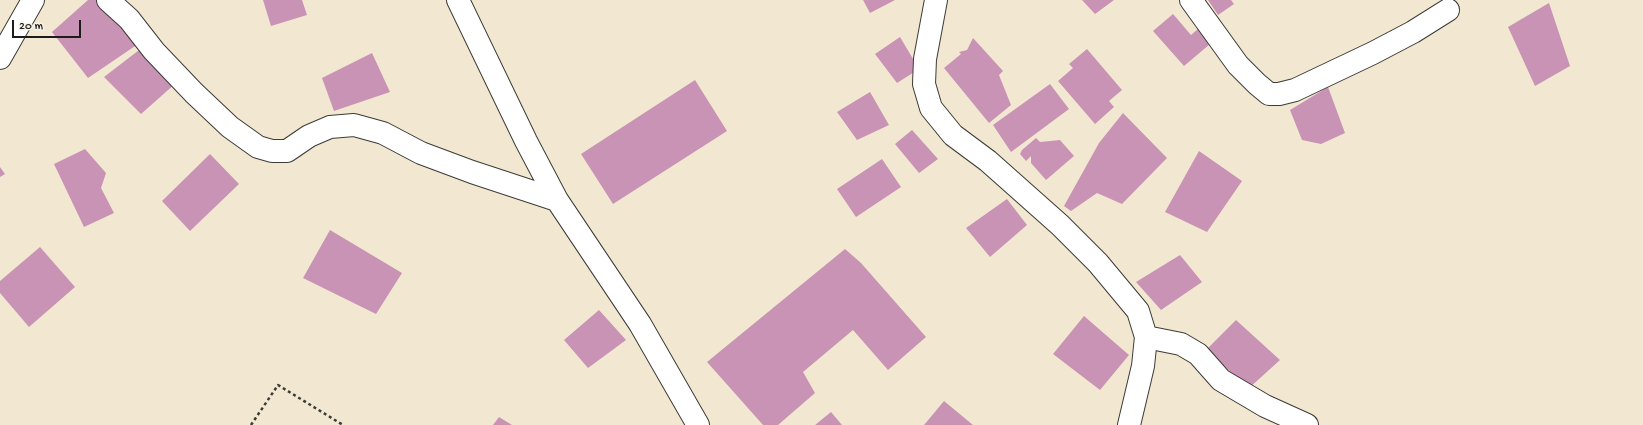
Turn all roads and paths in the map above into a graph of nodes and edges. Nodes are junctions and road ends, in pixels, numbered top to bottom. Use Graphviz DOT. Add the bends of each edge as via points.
graph roads {
  1 [pos="34,0"];
  2 [pos="108,0"];
  3 [pos="458,0"];
  4 [pos="936,0"];
  5 [pos="1191,0"];
  6 [pos="1448,10"];
  7 [pos="0,58"];
  8 [pos="557,200"];
  9 [pos="1146,337"];
  10 [pos="251,425"];
  11 [pos="343,425"];
  12 [pos="698,425"];
  13 [pos="1129,425"];
  14 [pos="1307,425"];
  1 -- 7 [label="street"];
  2 -- 8 [label="street" via="129,19 194,92 230,127 258,147 272,151 287,151 309,136 330,127 354,125 383,133 421,153 472,172"];
  3 -- 8 [label="street"];
  4 -- 9 [label="street" via="924,84 931,108 953,135 1060,225 1098,263 1138,311"];
  5 -- 6 [label="street" via="1238,65 1269,94 1295,90 1373,53"];
  8 -- 12 [label="street" via="640,324"];
  9 -- 13 [label="street" via="1143,366"];
  9 -- 14 [label="street" via="1181,344 1198,354 1221,380 1265,406"];
  10 -- 11 [label="path" via="278,385"];
}
